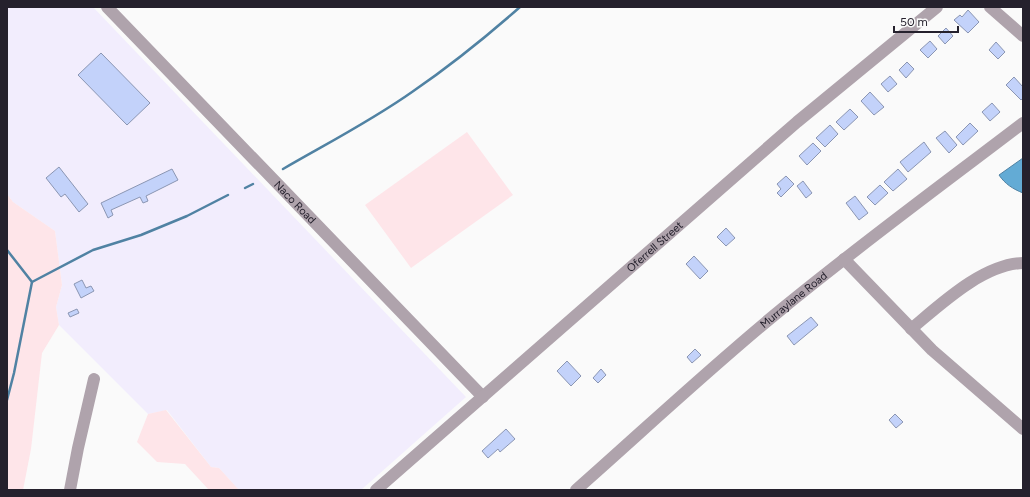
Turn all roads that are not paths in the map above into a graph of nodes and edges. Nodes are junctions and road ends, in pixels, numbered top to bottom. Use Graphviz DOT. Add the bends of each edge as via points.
graph roads {
  1 [pos="107,7"];
  2 [pos="937,7"];
  3 [pos="990,7"];
  4 [pos="1023,36"];
  5 [pos="1023,123"];
  6 [pos="844,259"];
  7 [pos="1023,263"];
  8 [pos="911,329"];
  9 [pos="94,379"];
  10 [pos="483,397"];
  11 [pos="1023,429"];
  12 [pos="70,490"];
  13 [pos="376,490"];
  14 [pos="576,490"];
  1 -- 10 [label="street, Naco Road"];
  2 -- 10 [label="street, Oferrell Street" via="797,122"];
  3 -- 4 [label="street"];
  5 -- 6 [label="street, Murraylane Road"];
  6 -- 8 [label="street"];
  6 -- 14 [label="street, Murraylane Road" via="697,382"];
  7 -- 8 [label="street" via="1012,263 982,274"];
  8 -- 11 [label="street"];
  9 -- 12 [label="street"];
  10 -- 13 [label="street, Oferrell Street"];
}
